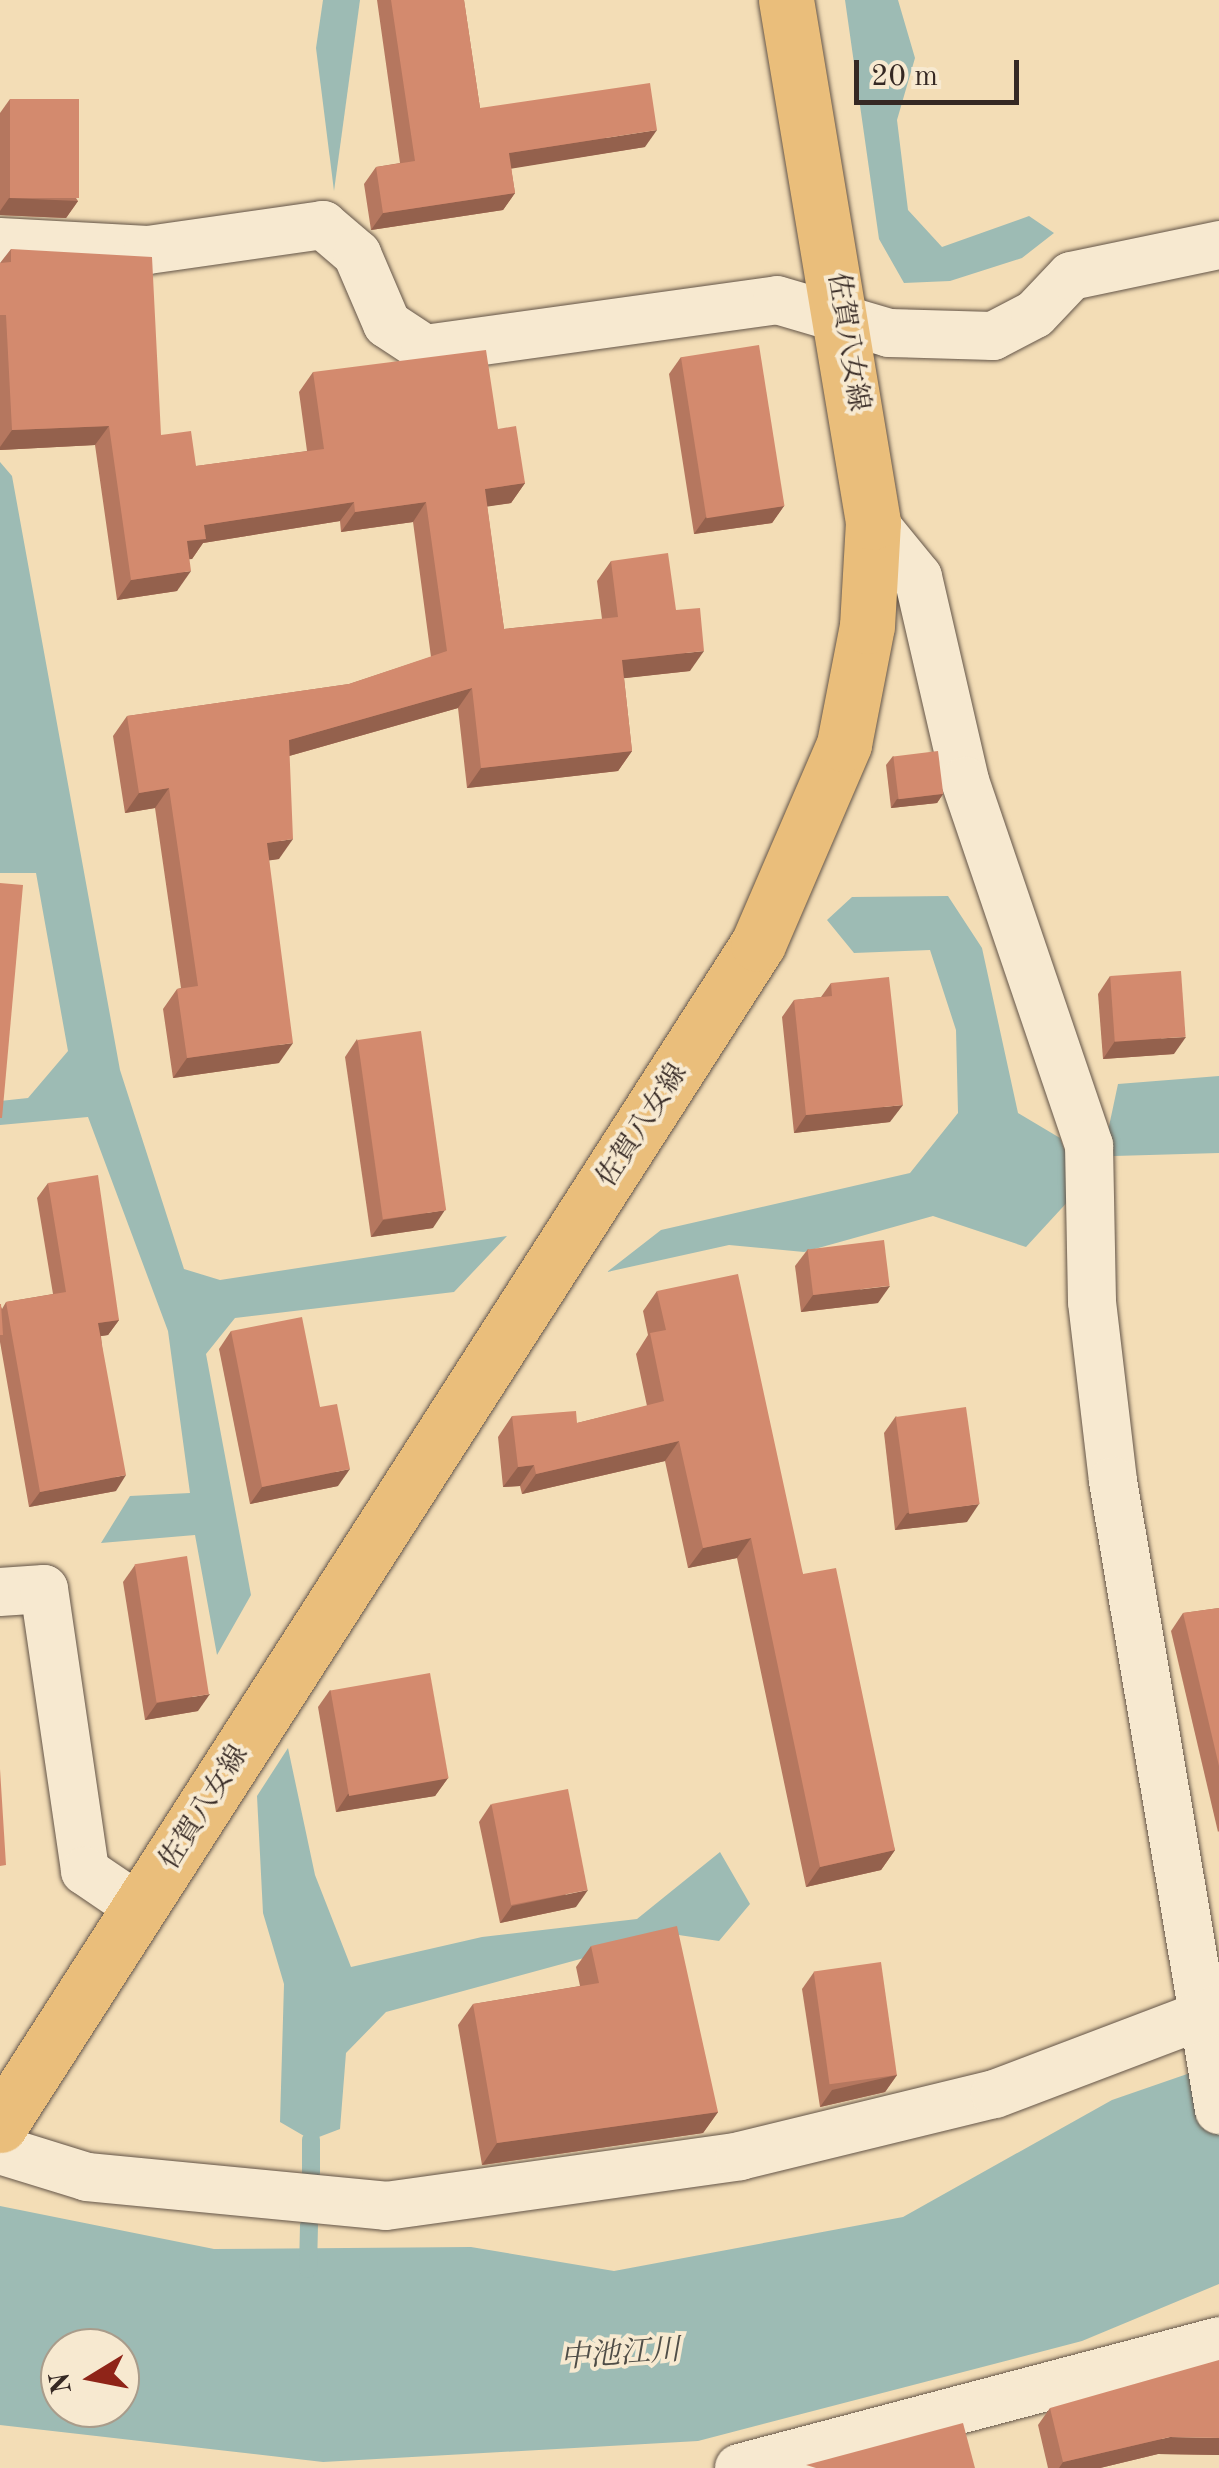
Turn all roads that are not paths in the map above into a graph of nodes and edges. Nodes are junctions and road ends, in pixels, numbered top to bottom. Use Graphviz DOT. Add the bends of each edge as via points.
graph roads {
  1 [pos="786,0"];
  2 [pos="0,242"];
  3 [pos="1219,245"];
  4 [pos="845,320"];
  5 [pos="873,522"];
  6 [pos="0,1592"];
  7 [pos="141,1909"];
  8 [pos="1212,2011"];
  9 [pos="1219,2110"];
  10 [pos="0,2124"];
  11 [pos="0,2150"];
  12 [pos="1219,2341"];
  13 [pos="739,2468"];
  1 -- 4 [label="main road, 佐賀八女線"];
  2 -- 4 [label="street" via="148,250 323,225 357,254 387,324 425,349 777,300"];
  3 -- 4 [label="street" via="1070,276 1036,314 994,336 888,333"];
  4 -- 5 [label="main road, 佐賀八女線"];
  5 -- 7 [label="main road, 佐賀八女線" via="868,626 844,744 758,944"];
  5 -- 8 [label="street" via="918,577 964,780 1091,1157 1092,1302 1113,1481"];
  6 -- 7 [label="street" via="44,1589 85,1871"];
  7 -- 10 [label="main road, 佐賀八女線"];
  8 -- 9 [label="street"];
  8 -- 11 [label="street" via="994,2094 758,2152 386,2206 86,2177"];
  12 -- 13 [label="street"];
}
